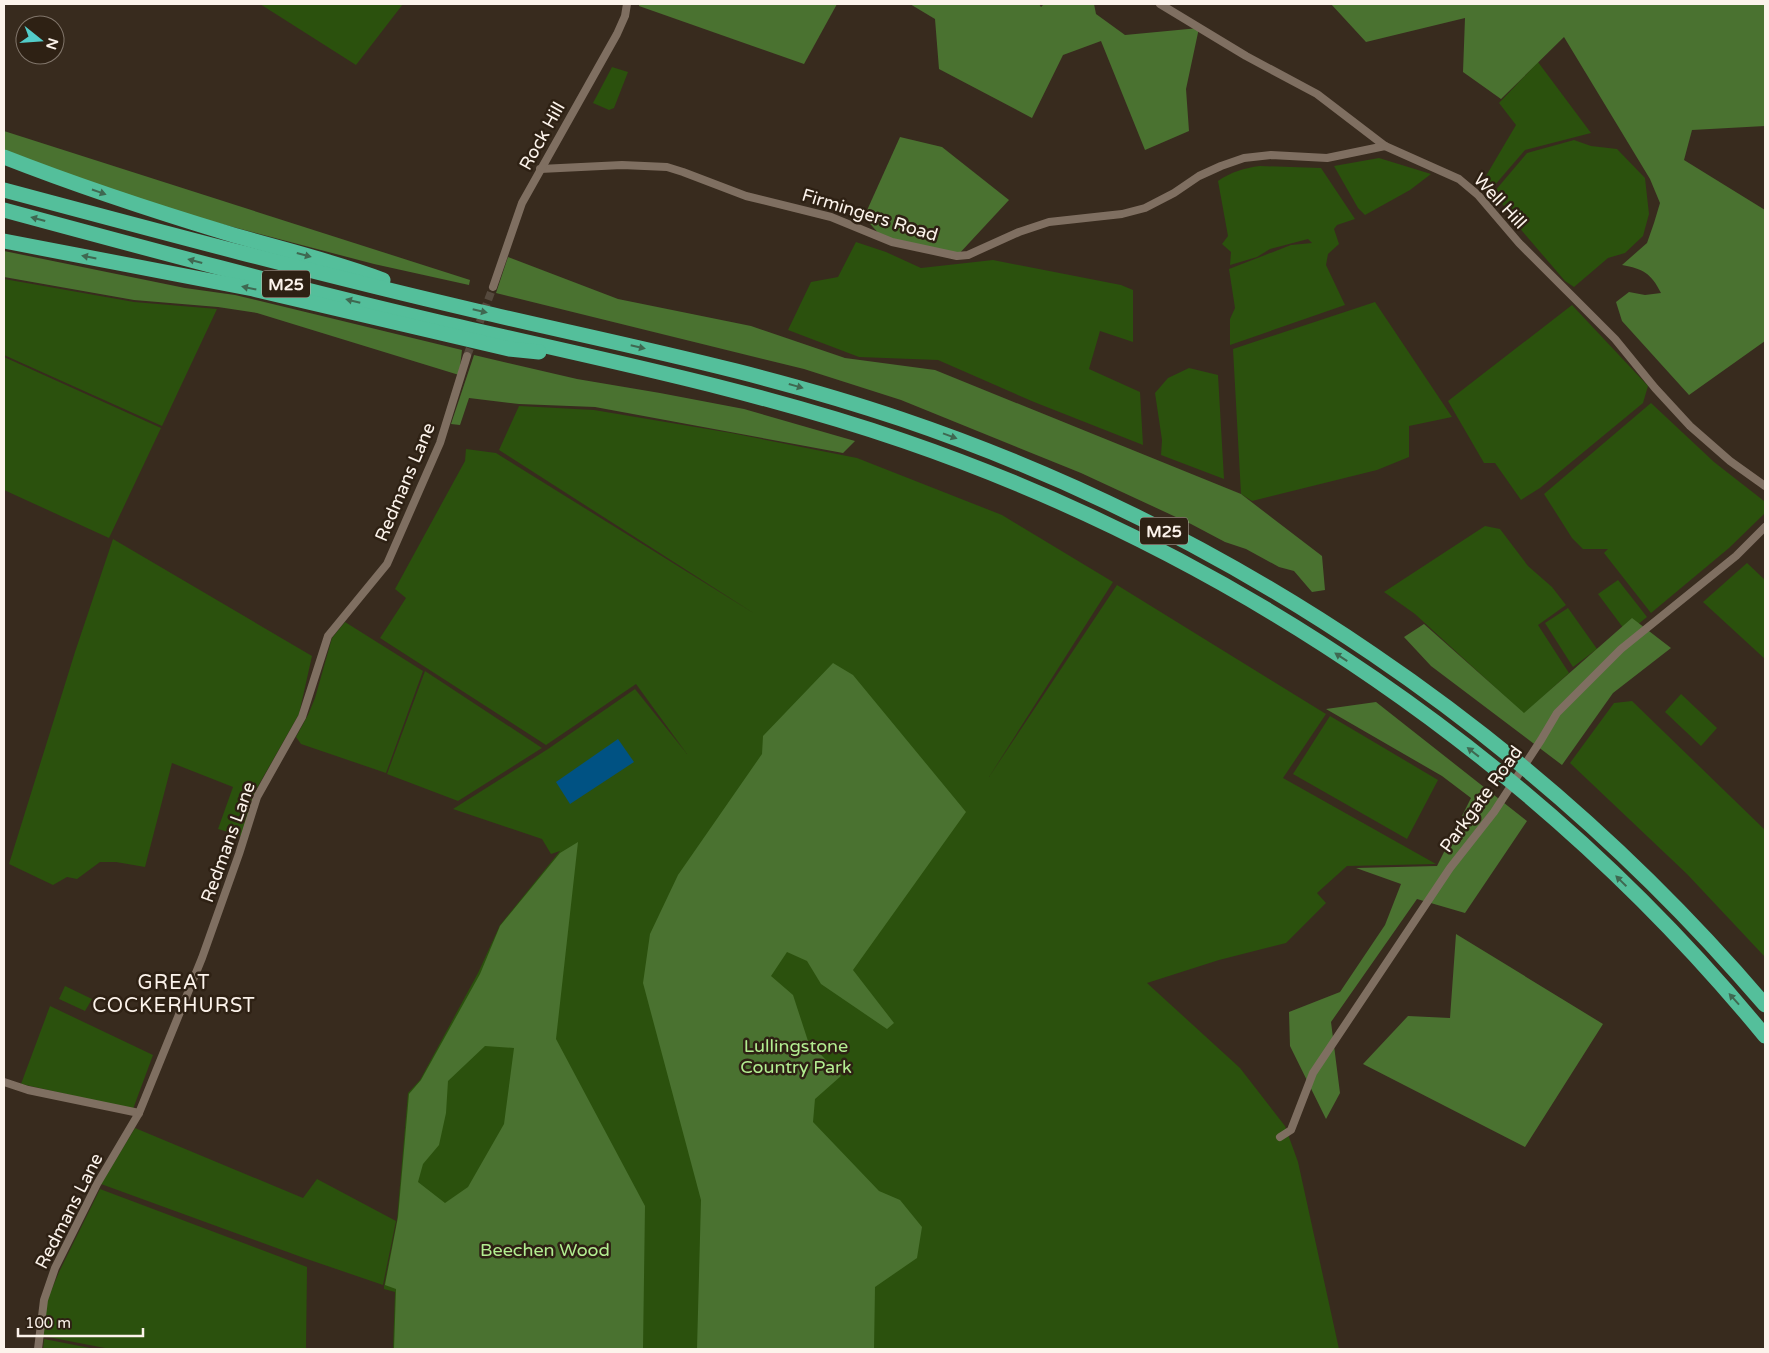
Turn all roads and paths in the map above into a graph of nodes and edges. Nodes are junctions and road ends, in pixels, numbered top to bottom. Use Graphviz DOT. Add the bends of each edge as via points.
graph roads {
  1 [pos="627,4"];
  2 [pos="1160,4"];
  3 [pos="1385,146"];
  4 [pos="4,157"];
  5 [pos="540,169"];
  6 [pos="4,190"];
  7 [pos="4,210"];
  8 [pos="4,242"];
  9 [pos="493,287"];
  10 [pos="432,300"];
  11 [pos="570,352"];
  12 [pos="468,356"];
  13 [pos="1765,486"];
  14 [pos="1765,527"];
  15 [pos="1765,1005"];
  16 [pos="1765,1036"];
  17 [pos="4,1082"];
  18 [pos="139,1113"];
  19 [pos="1280,1137"];
  20 [pos="38,1349"];
  1 -- 5 [label="street, Rock Hill" via="617,34"];
  2 -- 3 [label="street, Well Hill" via="1317,94"];
  3 -- 5 [label="street, Firmingers Road" via="1326,158 1271,155 1244,158 1199,176 1144,208 1103,217 1049,222 968,255 957,256 892,242 831,216 746,196 667,167 622,165"];
  3 -- 13 [label="street, Well Hill" via="1459,179 1478,195 1519,243 1615,339 1690,426"];
  4 -- 10 [label="highway, M25, one-way" via="145,208 348,267"];
  5 -- 9 [label="street, Rock Hill" via="522,202"];
  6 -- 10 [label="highway, M25"];
  11 -- 7 [label="highway, M25, one-way" via="307,290"];
  11 -- 8 [label="highway, M25, one-way" via="509,350 253,289"];
  10 -- 15 [label="highway, M25, one-way" via="736,370 852,402 1017,462 1182,540 1254,579 1347,637 1500,748 1641,873 1716,948"];
  16 -- 11 [label="highway, M25, one-way" via="1637,896 1490,765 1355,666 1213,579 1063,504 909,442 752,395"];
  12 -- 18 [label="street, Redmans Lane" via="440,443 387,564 328,636 302,717 258,797 202,958"];
  14 -- 19 [label="street, Parkgate Road" via="1736,556 1621,649 1558,713 1494,812 1450,868 1313,1073 1291,1130"];
  17 -- 18 [label="street"];
  18 -- 20 [label="street, Redmans Lane" via="97,1184 55,1268 44,1300"];
}
